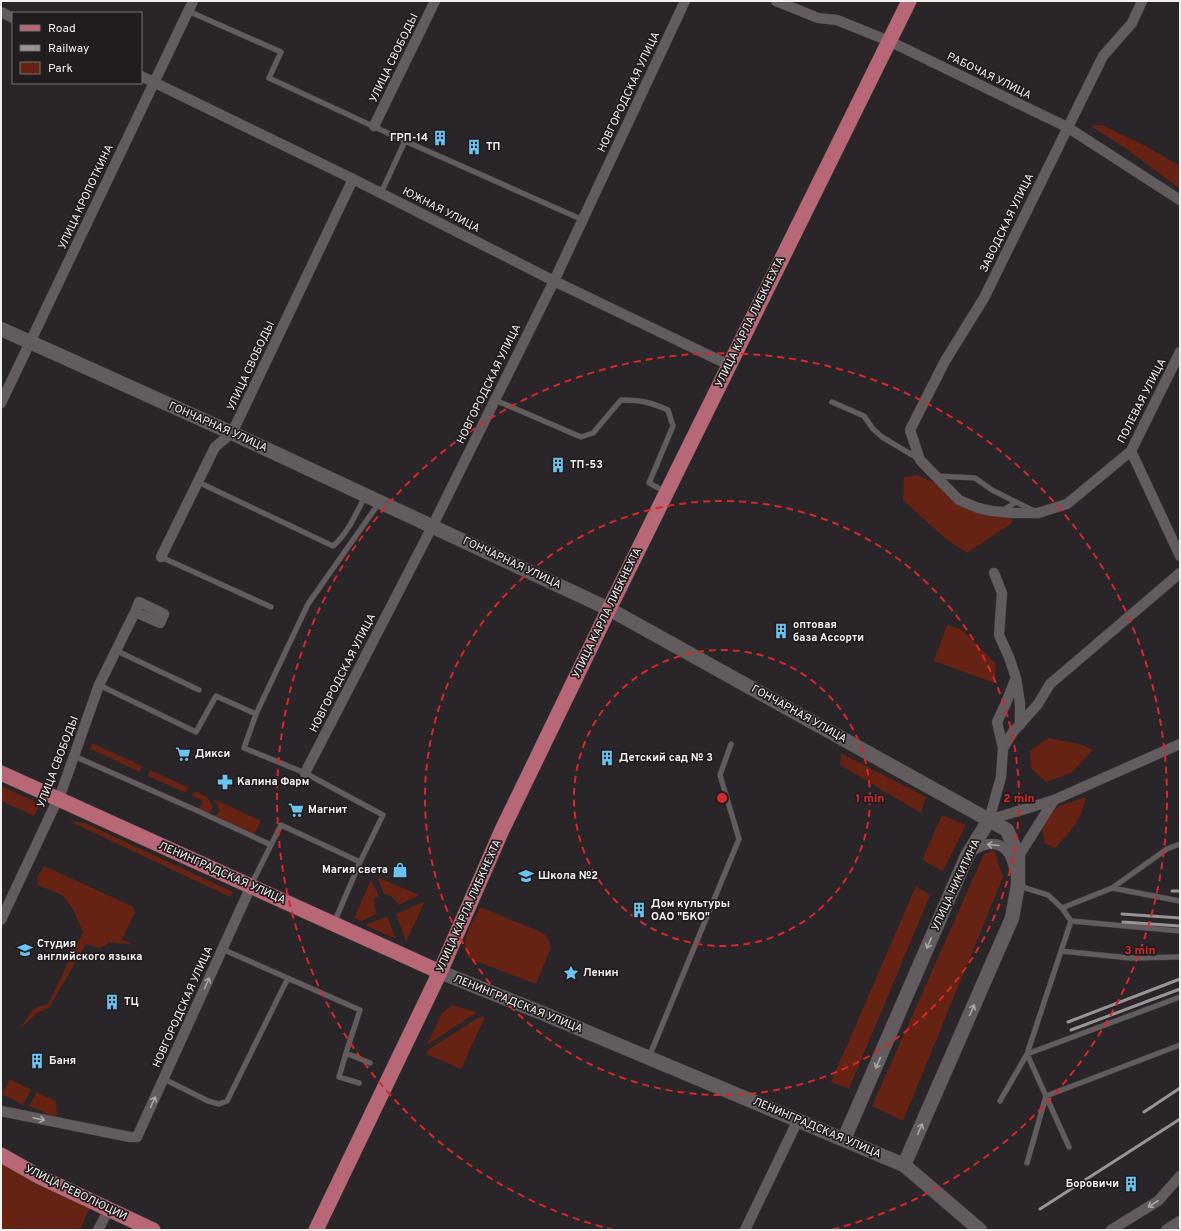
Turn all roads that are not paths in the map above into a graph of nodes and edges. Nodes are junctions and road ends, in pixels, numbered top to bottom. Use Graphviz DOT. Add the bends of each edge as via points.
graph roads {
  1 [pos="193,1"];
  2 [pos="436,1"];
  3 [pos="685,1"];
  4 [pos="776,1"];
  5 [pos="908,1"];
  6 [pos="1142,1"];
  7 [pos="188,11"];
  8 [pos="1,12"];
  9 [pos="12,18"];
  10 [pos="888,41"];
  11 [pos="142,76"];
  12 [pos="154,82"];
  13 [pos="374,126"];
  14 [pos="1067,127"];
  15 [pos="405,141"];
  16 [pos="353,179"];
  17 [pos="381,193"];
  18 [pos="1180,200"];
  19 [pos="583,220"];
  20 [pos="554,281"];
  21 [pos="1,328"];
  22 [pos="30,342"];
  23 [pos="1180,352"];
  24 [pos="729,365"];
  25 [pos="495,400"];
  26 [pos="832,402"];
  27 [pos="1,403"];
  28 [pos="232,433"];
  29 [pos="1131,451"];
  30 [pos="920,460"];
  31 [pos="935,476"];
  32 [pos="198,482"];
  33 [pos="667,492"];
  34 [pos="366,495"];
  35 [pos="380,502"];
  36 [pos="1016,502"];
  37 [pos="1002,512"];
  38 [pos="1038,513"];
  39 [pos="433,525"];
  40 [pos="1180,556"];
  41 [pos="161,557"];
  42 [pos="994,573"];
  43 [pos="1180,573"];
  44 [pos="271,607"];
  45 [pos="609,609"];
  46 [pos="135,612"];
  47 [pos="115,650"];
  48 [pos="1016,678"];
  49 [pos="99,685"];
  50 [pos="199,690"];
  51 [pos="256,714"];
  52 [pos="1020,725"];
  53 [pos="731,744"];
  54 [pos="1180,744"];
  55 [pos="1003,748"];
  56 [pos="74,756"];
  57 [pos="1,773"];
  58 [pos="305,773"];
  59 [pos="58,799"];
  60 [pos="1054,800"];
  61 [pos="989,820"];
  62 [pos="1180,844"];
  63 [pos="271,845"];
  64 [pos="968,856"];
  65 [pos="1018,857"];
  66 [pos="360,862"];
  67 [pos="251,886"];
  68 [pos="1018,886"];
  69 [pos="1112,888"];
  70 [pos="1180,901"];
  71 [pos="1062,908"];
  72 [pos="1,920"];
  73 [pos="1071,921"];
  74 [pos="334,923"];
  75 [pos="1180,932"];
  76 [pos="222,949"];
  77 [pos="1061,951"];
  78 [pos="1180,957"];
  79 [pos="440,972"];
  80 [pos="288,978"];
  81 [pos="1180,997"];
  82 [pos="1180,1045"];
  83 [pos="346,1053"];
  84 [pos="1027,1054"];
  85 [pos="649,1058"];
  86 [pos="370,1063"];
  87 [pos="164,1079"];
  88 [pos="359,1083"];
  89 [pos="1046,1096"];
  90 [pos="1000,1101"];
  91 [pos="1,1111"];
  92 [pos="798,1120"];
  93 [pos="844,1139"];
  94 [pos="1069,1147"];
  95 [pos="1,1155"];
  96 [pos="904,1164"];
  97 [pos="1027,1164"];
  98 [pos="1180,1176"];
  99 [pos="109,1209"];
  100 [pos="1180,1221"];
  101 [pos="98,1230"];
  102 [pos="153,1230"];
  103 [pos="316,1230"];
  104 [pos="744,1230"];
  105 [pos="980,1230"];
  106 [pos="1111,1230"];
  107 [pos="1166,1230"];
  1 -- 7 [label="street, УЛИЦА КРОПОТКИНА"];
  2 -- 13 [label="street, УЛИЦА СВОБОДЫ"];
  3 -- 19 [label="street, НОВГОРОДСКАЯ УЛИЦА"];
  4 -- 10 [label="street, РАБОЧАЯ УЛИЦА" via="818,18 837,20"];
  5 -- 10 [label="main road, УЛИЦА КАРЛА ЛИБКНЕХТА"];
  6 -- 14 [label="street, ЗАВОДСКАЯ УЛИЦА" via="1132,23 1103,56"];
  7 -- 12 [label="street, УЛИЦА КРОПОТКИНА"];
  7 -- 13 [label="lane" via="281,52 269,78"];
  8 -- 9 [label="street"];
  10 -- 14 [label="street, РАБОЧАЯ УЛИЦА"];
  10 -- 24 [label="main road, УЛИЦА КАРЛА ЛИБКНЕХТА"];
  11 -- 12 [label="street, ЮЖНАЯ УЛИЦА"];
  12 -- 16 [label="street, ЮЖНАЯ УЛИЦА"];
  12 -- 22 [label="street, УЛИЦА КРОПОТКИНА"];
  13 -- 15 [label="lane"];
  14 -- 18 [label="street, РАБОЧАЯ УЛИЦА"];
  14 -- 30 [label="street, ЗАВОДСКАЯ УЛИЦА" via="984,298 945,361 910,430"];
  15 -- 17 [label="lane"];
  15 -- 19 [label="lane"];
  16 -- 17 [label="street, ЮЖНАЯ УЛИЦА"];
  16 -- 28 [label="street, УЛИЦА СВОБОДЫ"];
  17 -- 20 [label="street, ЮЖНАЯ УЛИЦА"];
  19 -- 20 [label="street, НОВГОРОДСКАЯ УЛИЦА"];
  20 -- 24 [label="street, ЮЖНАЯ УЛИЦА"];
  20 -- 25 [label="street, НОВГОРОДСКАЯ УЛИЦА"];
  21 -- 22 [label="street, ГОНЧАРНАЯ УЛИЦА"];
  22 -- 27 [label="street, УЛИЦА КРОПОТКИНА"];
  22 -- 28 [label="street, ГОНЧАРНАЯ УЛИЦА"];
  23 -- 29 [label="street, ПОЛЕВАЯ УЛИЦА"];
  24 -- 33 [label="main road, УЛИЦА КАРЛА ЛИБКНЕХТА"];
  25 -- 33 [label="lane" via="581,437 593,433 621,400 639,400 668,410 673,426 649,483"];
  25 -- 39 [label="street, НОВГОРОДСКАЯ УЛИЦА"];
  26 -- 30 [label="lane" via="864,416 882,437"];
  28 -- 32 [label="street, УЛИЦА СВОБОДЫ" via="215,447"];
  28 -- 34 [label="street, ГОНЧАРНАЯ УЛИЦА"];
  29 -- 38 [label="street, ПОЛЕВАЯ УЛИЦА" via="1067,504"];
  29 -- 40 [label="street"];
  30 -- 31 [label="street"];
  31 -- 36 [label="lane" via="975,478"];
  31 -- 37 [label="street" via="958,500 978,508"];
  32 -- 34 [label="lane" via="333,546 341,539"];
  32 -- 41 [label="street, УЛИЦА СВОБОДЫ"];
  33 -- 45 [label="main road, УЛИЦА КАРЛА ЛИБКНЕХТА"];
  34 -- 35 [label="street, ГОНЧАРНАЯ УЛИЦА"];
  35 -- 39 [label="street, ГОНЧАРНАЯ УЛИЦА"];
  35 -- 51 [label="lane" via="308,604"];
  36 -- 37 [label="lane"];
  36 -- 38 [label="lane"];
  37 -- 38 [label="street"];
  39 -- 45 [label="street, ГОНЧАРНАЯ УЛИЦА"];
  39 -- 58 [label="street, НОВГОРОДСКАЯ УЛИЦА"];
  41 -- 44 [label="lane"];
  42 -- 48 [label="street" via="1002,593 999,635"];
  43 -- 52 [label="street, УЛИЦА НИКИТИНА" via="1050,684 1038,704"];
  45 -- 61 [label="street, ГОНЧАРНАЯ УЛИЦА"];
  45 -- 79 [label="main road, УЛИЦА КАРЛА ЛИБКНЕХТА" via="502,830"];
  46 -- 47 [label="street, УЛИЦА СВОБОДЫ"];
  47 -- 49 [label="street, УЛИЦА СВОБОДЫ"];
  47 -- 50 [label="lane"];
  48 -- 52 [label="street"];
  48 -- 55 [label="street" via="997,722"];
  49 -- 51 [label="lane" via="196,732 216,696"];
  49 -- 56 [label="street, УЛИЦА СВОБОДЫ"];
  51 -- 58 [label="lane" via="244,748"];
  52 -- 55 [label="street, УЛИЦА НИКИТИНА"];
  53 -- 85 [label="lane" via="720,775 739,839"];
  54 -- 60 [label="street"];
  55 -- 61 [label="street, УЛИЦА НИКИТИНА" via="1000,777"];
  56 -- 59 [label="street, УЛИЦА СВОБОДЫ"];
  56 -- 63 [label="lane"];
  57 -- 59 [label="main road, ЛЕНИНГРАДСКАЯ УЛИЦА"];
  58 -- 66 [label="lane" via="382,815"];
  59 -- 67 [label="main road, ЛЕНИНГРАДСКАЯ УЛИЦА"];
  59 -- 72 [label="street, УЛИЦА СВОБОДЫ"];
  60 -- 61 [label="street"];
  60 -- 65 [label="street"];
  61 -- 64 [label="street, УЛИЦА НИКИТИНА"];
  61 -- 65 [label="street, ГОНЧАРНАЯ УЛИЦА" via="1007,830"];
  62 -- 69 [label="lane" via="1167,849"];
  63 -- 66 [label="lane" via="281,825"];
  63 -- 67 [label="lane"];
  68 -- 64 [label="street, one-way" via="1013,863 1007,851 999,845 988,843 976,847"];
  64 -- 93 [label="street, УЛИЦА НИКИТИНА, one-way"];
  65 -- 68 [label="street"];
  66 -- 74 [label="lane"];
  67 -- 74 [label="main road, ЛЕНИНГРАДСКАЯ УЛИЦА"];
  67 -- 76 [label="street, НОВГОРОДСКАЯ УЛИЦА"];
  68 -- 71 [label="lane" via="1048,895"];
  96 -- 68 [label="street, one-way" via="1012,918"];
  69 -- 70 [label="lane"];
  69 -- 71 [label="lane"];
  71 -- 73 [label="lane"];
  73 -- 75 [label="lane"];
  73 -- 77 [label="lane"];
  74 -- 79 [label="main road, ЛЕНИНГРАДСКАЯ УЛИЦА"];
  76 -- 80 [label="lane"];
  87 -- 76 [label="street, НОВГОРОДСКАЯ УЛИЦА, one-way"];
  77 -- 78 [label="lane" via="1130,958"];
  77 -- 84 [label="lane"];
  79 -- 85 [label="street, ЛЕНИНГРАДСКАЯ УЛИЦА"];
  79 -- 103 [label="main road, УЛИЦА КАРЛА ЛИБКНЕХТА"];
  80 -- 83 [label="lane" via="360,1010"];
  80 -- 87 [label="lane" via="227,1101 219,1104 208,1101"];
  81 -- 84 [label="lane"];
  82 -- 89 [label="lane"];
  83 -- 86 [label="lane"];
  83 -- 88 [label="lane" via="339,1077"];
  84 -- 89 [label="lane"];
  84 -- 90 [label="lane"];
  85 -- 92 [label="street, ЛЕНИНГРАДСКАЯ УЛИЦА"];
  91 -- 87 [label="street, НОВГОРОДСКАЯ УЛИЦА, one-way" via="130,1138 137,1137"];
  89 -- 94 [label="lane"];
  89 -- 97 [label="lane"];
  92 -- 93 [label="street, ЛЕНИНГРАДСКАЯ УЛИЦА"];
  92 -- 104 [label="street"];
  93 -- 96 [label="street, ЛЕНИНГРАДСКАЯ УЛИЦА"];
  95 -- 99 [label="main road, УЛИЦА РЕВОЛЮЦИИ" via="40,1177"];
  96 -- 105 [label="street, ЛЕНИНГРАДСКАЯ УЛИЦА"];
  98 -- 106 [label="street, one-way" via="1158,1201"];
  99 -- 101 [label="street"];
  99 -- 102 [label="main road, УЛИЦА РЕВОЛЮЦИИ"];
  100 -- 107 [label="street"];
}
